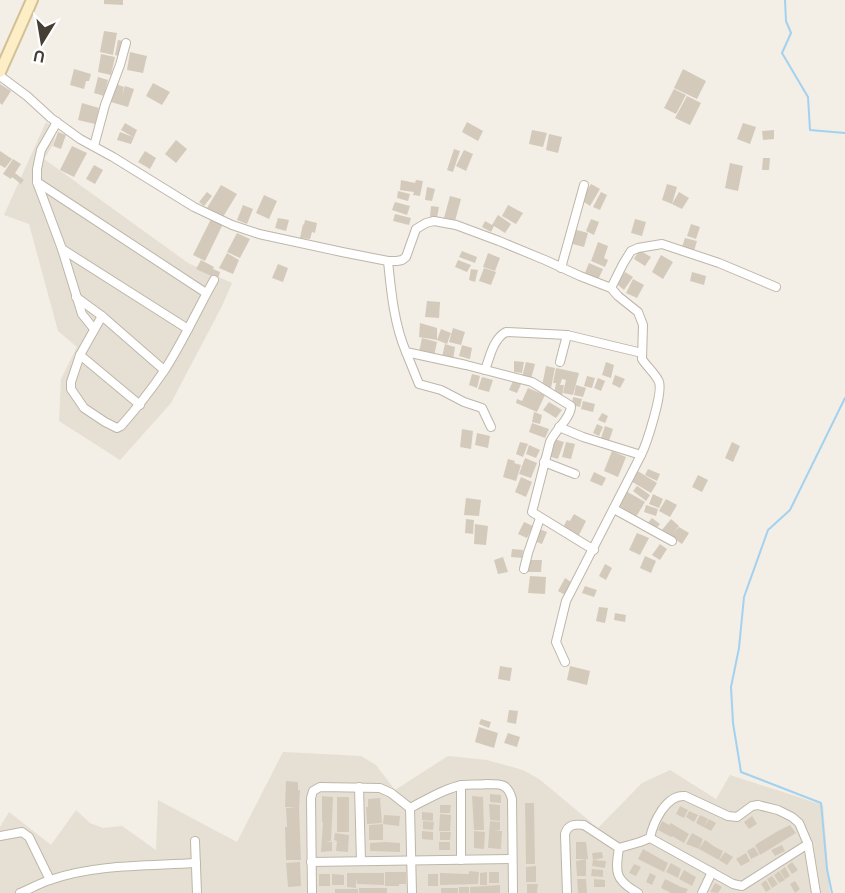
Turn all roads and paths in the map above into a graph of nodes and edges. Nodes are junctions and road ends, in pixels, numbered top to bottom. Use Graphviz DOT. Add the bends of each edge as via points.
graph roads {
  1 [pos="32,0"];
  2 [pos="126,43"];
  3 [pos="0,74"];
  4 [pos="57,122"];
  5 [pos="94,146"];
  6 [pos="37,182"];
  7 [pos="584,185"];
  8 [pos="62,249"];
  9 [pos="387,261"];
  10 [pos="561,268"];
  11 [pos="214,280"];
  12 [pos="776,287"];
  13 [pos="611,288"];
  14 [pos="206,294"];
  15 [pos="76,297"];
  16 [pos="102,316"];
  17 [pos="94,329"];
  18 [pos="188,329"];
  19 [pos="567,334"];
  20 [pos="406,352"];
  21 [pos="642,353"];
  22 [pos="80,355"];
  23 [pos="560,362"];
  24 [pos="164,370"];
  25 [pos="485,370"];
  26 [pos="140,405"];
  27 [pos="491,427"];
  28 [pos="559,427"];
  29 [pos="642,455"];
  30 [pos="544,462"];
  31 [pos="575,474"];
  32 [pos="614,509"];
  33 [pos="540,518"];
  34 [pos="672,541"];
  35 [pos="594,550"];
  36 [pos="524,569"];
  37 [pos="565,662"];
  38 [pos="461,785"];
  39 [pos="359,787"];
  40 [pos="410,808"];
  41 [pos="0,836"];
  42 [pos="650,838"];
  43 [pos="195,841"];
  44 [pos="808,844"];
  45 [pos="619,848"];
  46 [pos="512,859"];
  47 [pos="411,860"];
  48 [pos="461,860"];
  49 [pos="361,861"];
  50 [pos="311,862"];
  51 [pos="196,863"];
  52 [pos="712,872"];
  53 [pos="50,880"];
  54 [pos="20,893"];
  55 [pos="196,893"];
  56 [pos="312,893"];
  57 [pos="412,893"];
  58 [pos="513,893"];
  59 [pos="567,893"];
  60 [pos="638,893"];
  61 [pos="702,893"];
  62 [pos="816,893"];
  1 -- 3 [label="main road"];
  2 -- 5 [label="street"];
  3 -- 4 [label="street"];
  4 -- 5 [label="street"];
  4 -- 6 [label="street" via="41,150"];
  5 -- 9 [label="street" via="194,207 232,225"];
  6 -- 8 [label="street"];
  6 -- 14 [label="street"];
  7 -- 10 [label="street"];
  8 -- 15 [label="street"];
  8 -- 18 [label="street"];
  9 -- 10 [label="street" via="402,260 416,229 434,221 456,225"];
  9 -- 20 [label="street"];
  10 -- 13 [label="street"];
  11 -- 14 [label="street"];
  12 -- 13 [label="street" via="662,244 631,251"];
  13 -- 21 [label="street" via="638,312 644,325"];
  14 -- 18 [label="street"];
  15 -- 16 [label="street"];
  15 -- 17 [label="street" via="82,314"];
  16 -- 17 [label="street"];
  16 -- 24 [label="street"];
  17 -- 22 [label="street"];
  18 -- 24 [label="street"];
  19 -- 21 [label="street"];
  19 -- 23 [label="street"];
  19 -- 25 [label="street" via="506,332 495,343"];
  20 -- 25 [label="street"];
  20 -- 27 [label="street" via="419,384 483,408"];
  21 -- 29 [label="street" via="658,380 660,392"];
  22 -- 26 [label="street"];
  22 -- 26 [label="street" via="71,388 84,408 117,428"];
  24 -- 26 [label="street"];
  25 -- 28 [label="street" via="532,382 569,404 571,410"];
  28 -- 29 [label="street"];
  28 -- 30 [label="street"];
  29 -- 32 [label="street"];
  30 -- 31 [label="street"];
  30 -- 33 [label="street" via="532,510"];
  32 -- 34 [label="street"];
  32 -- 35 [label="street"];
  33 -- 35 [label="street"];
  33 -- 36 [label="street"];
  35 -- 37 [label="street" via="567,599 556,640"];
  38 -- 40 [label="street"];
  38 -- 46 [label="street" via="498,784 510,791"];
  38 -- 48 [label="street"];
  39 -- 40 [label="street" via="380,788"];
  39 -- 49 [label="street"];
  39 -- 50 [label="street" via="320,787 313,791"];
  40 -- 47 [label="street"];
  41 -- 53 [label="street" via="22,832 29,837"];
  42 -- 44 [label="street" via="669,802 685,796 729,816 737,817 758,805 778,810 799,823"];
  42 -- 45 [label="street"];
  42 -- 52 [label="street"];
  43 -- 51 [label="street"];
  44 -- 52 [label="street" via="742,886"];
  44 -- 62 [label="street"];
  45 -- 59 [label="street" via="584,825 571,825 565,834"];
  45 -- 60 [label="street" via="617,874 620,881"];
  46 -- 48 [label="street"];
  46 -- 58 [label="street"];
  47 -- 48 [label="street"];
  47 -- 49 [label="street"];
  47 -- 57 [label="street"];
  49 -- 50 [label="street"];
  50 -- 56 [label="street"];
  51 -- 53 [label="street" via="110,868"];
  51 -- 55 [label="street"];
  52 -- 61 [label="street"];
  53 -- 54 [label="street"];
}
